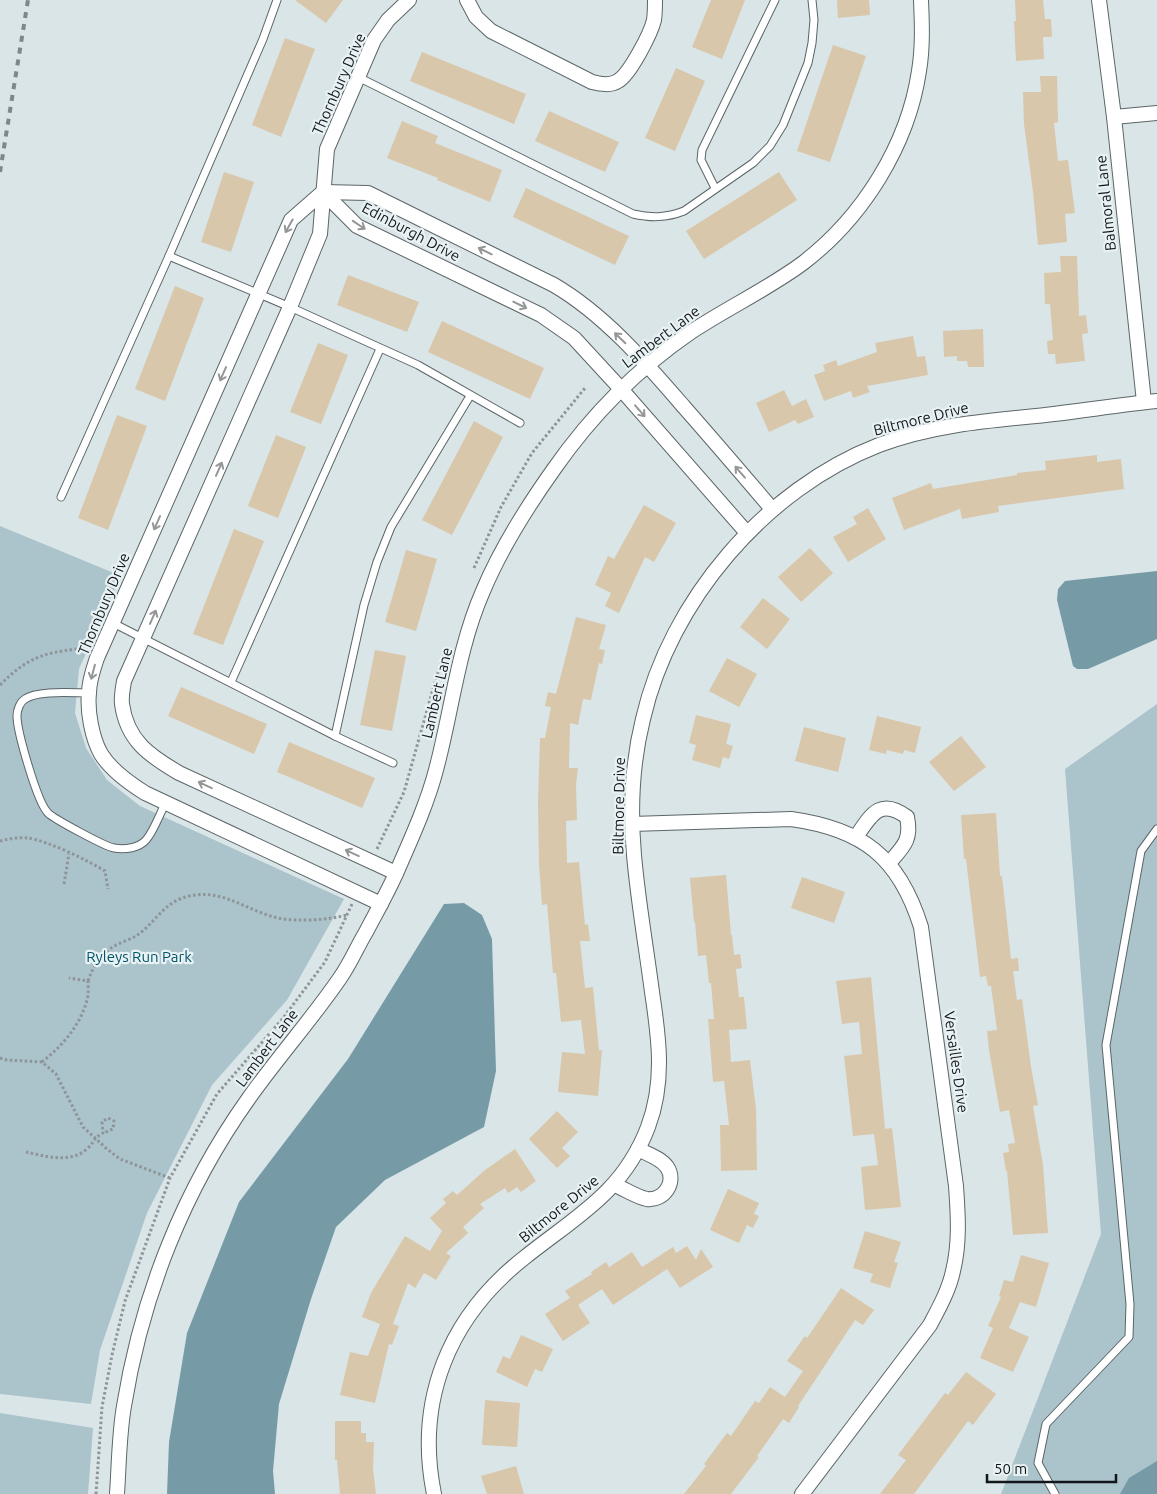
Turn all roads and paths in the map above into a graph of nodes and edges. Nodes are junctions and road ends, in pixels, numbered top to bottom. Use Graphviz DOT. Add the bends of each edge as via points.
graph roads {
  1 [pos="277,0"];
  2 [pos="408,0"];
  3 [pos="467,0"];
  4 [pos="655,0"];
  5 [pos="775,0"];
  6 [pos="812,0"];
  7 [pos="921,0"];
  8 [pos="1099,0"];
  9 [pos="358,77"];
  10 [pos="1157,113"];
  11 [pos="1114,118"];
  12 [pos="715,188"];
  13 [pos="323,192"];
  14 [pos="169,256"];
  15 [pos="258,294"];
  16 [pos="290,307"];
  17 [pos="380,349"];
  18 [pos="648,366"];
  19 [pos="584,388"];
  20 [pos="621,389"];
  21 [pos="470,396"];
  22 [pos="1150,402"];
  23 [pos="520,423"];
  24 [pos="61,497"];
  25 [pos="772,509"];
  26 [pos="747,533"];
  27 [pos="474,569"];
  28 [pos="113,623"];
  29 [pos="144,638"];
  30 [pos="448,644"];
  31 [pos="77,649"];
  32 [pos="231,682"];
  33 [pos="0,685"];
  34 [pos="89,693"];
  35 [pos="335,736"];
  36 [pos="393,763"];
  37 [pos="166,802"];
  38 [pos="632,824"];
  39 [pos="1157,830"];
  40 [pos="856,837"];
  41 [pos="0,841"];
  42 [pos="69,854"];
  43 [pos="371,862"];
  44 [pos="889,863"];
  45 [pos="396,873"];
  46 [pos="64,884"];
  47 [pos="108,889"];
  48 [pos="357,893"];
  49 [pos="381,904"];
  50 [pos="347,915"];
  51 [pos="69,978"];
  52 [pos="88,981"];
  53 [pos="0,1058"];
  54 [pos="42,1062"];
  55 [pos="103,1133"];
  56 [pos="95,1137"];
  57 [pos="638,1149"];
  58 [pos="26,1152"];
  59 [pos="170,1178"];
  60 [pos="615,1185"];
  61 [pos="96,1494"];
  62 [pos="117,1494"];
  63 [pos="434,1494"];
  64 [pos="802,1494"];
  65 [pos="1055,1494"];
  1 -- 14 [label="lane" via="264,39"];
  2 -- 9 [label="street, Thornbury Drive" via="374,40"];
  3 -- 4 [label="street" via="476,17 491,31 592,82 609,84 630,70 653,22"];
  5 -- 12 [label="lane" via="702,150 701,160"];
  6 -- 12 [label="lane" via="814,20 808,63 783,125 754,163"];
  7 -- 18 [label="street, Lambert Lane" via="919,70 910,112 878,180 856,213 802,263 688,334"];
  8 -- 11 [label="street, Balmoral Lane"];
  9 -- 12 [label="lane" via="633,214 673,216"];
  9 -- 13 [label="street, Thornbury Drive" via="327,149"];
  10 -- 11 [label="street"];
  11 -- 22 [label="street, Balmoral Lane"];
  13 -- 15 [label="street, Thornbury Drive, one-way" via="291,220"];
  13 -- 16 [label="street, Thornbury Drive" via="320,234"];
  18 -- 13 [label="street, Edinburgh Drive, one-way" via="590,309 554,285 368,193"];
  13 -- 20 [label="street, Edinburgh Drive, one-way" via="357,226 557,325 574,338"];
  14 -- 15 [label="lane"];
  14 -- 24 [label="lane"];
  15 -- 16 [label="lane"];
  15 -- 28 [label="street, Thornbury Drive, one-way"];
  16 -- 17 [label="lane"];
  29 -- 16 [label="street, Thornbury Drive, one-way"];
  17 -- 21 [label="lane" via="418,366"];
  17 -- 32 [label="lane"];
  18 -- 20 [label="street, Lambert Lane"];
  25 -- 18 [label="street, Edinburgh Drive, one-way"];
  19 -- 27 [label="path" via="532,453 501,507"];
  20 -- 26 [label="street, Edinburgh Drive, one-way"];
  20 -- 45 [label="street, Lambert Lane" via="583,429 523,514 482,593 457,672 436,771"];
  21 -- 23 [label="lane"];
  21 -- 35 [label="lane" via="391,527 377,562 364,605"];
  22 -- 25 [label="street, Biltmore Drive" via="986,420 916,434 878,446 839,464"];
  25 -- 26 [label="street, Biltmore Drive"];
  26 -- 38 [label="street, Biltmore Drive" via="684,614 654,680 636,753"];
  28 -- 29 [label="lane"];
  28 -- 34 [label="street, Thornbury Drive, one-way" via="97,658"];
  29 -- 32 [label="lane"];
  43 -- 29 [label="street, Thornbury Drive, one-way" via="153,758 137,741 126,722 122,702 124,681"];
  30 -- 43 [label="path" via="404,792"];
  31 -- 33 [label="path" via="52,652 27,662"];
  32 -- 35 [label="lane"];
  34 -- 37 [label="street, Thornbury Drive" via="94,734 101,754 128,782"];
  34 -- 37 [label="lane" via="42,694 25,698 20,704 17,714 19,729 40,800 47,812 58,821 113,848 135,847 146,839"];
  35 -- 36 [label="lane"];
  37 -- 48 [label="street, Thornbury Drive"];
  38 -- 40 [label="street, Versailles Drive" via="791,819 816,822"];
  38 -- 57 [label="street, Biltmore Drive" via="658,1032 660,1079 648,1127"];
  39 -- 65 [label="lane" via="1141,851 1106,1045 1130,1304 1129,1337 1046,1424 1038,1463"];
  40 -- 44 [label="street, Versailles Drive"];
  40 -- 44 [label="street" via="871,814 879,809 888,808 907,817 909,827 905,845"];
  41 -- 42 [label="path" via="26,838"];
  42 -- 46 [label="path"];
  42 -- 47 [label="path" via="105,870"];
  43 -- 45 [label="street, Thornbury Drive"];
  44 -- 64 [label="street, Versailles Drive" via="903,882 921,927 956,1186 957,1246 953,1272 930,1325"];
  45 -- 49 [label="street, Lambert Lane"];
  48 -- 49 [label="street, Thornbury Drive"];
  48 -- 50 [label="path"];
  49 -- 62 [label="street, Lambert Lane" via="342,975 226,1132 181,1217 161,1263 132,1361 123,1410"];
  50 -- 52 [label="path" via="300,921 255,911 218,895 198,894 179,900 135,937 117,944 94,964"];
  50 -- 59 [label="path" via="325,962 284,1017 217,1094"];
  51 -- 52 [label="path"];
  52 -- 54 [label="path" via="88,999 72,1032 57,1051"];
  53 -- 54 [label="path"];
  54 -- 56 [label="path" via="56,1074 83,1126"];
  55 -- 55 [label="path" via="113,1129 114,1121 108,1118 102,1122"];
  55 -- 56 [label="path"];
  56 -- 58 [label="path" via="86,1149 71,1156 58,1158"];
  56 -- 59 [label="path" via="120,1158"];
  57 -- 60 [label="street, Biltmore Drive"];
  57 -- 60 [label="street" via="667,1166 671,1175 665,1193 659,1198 648,1199"];
  59 -- 61 [label="path" via="125,1301 112,1355 102,1407"];
  60 -- 63 [label="street, Biltmore Drive" via="499,1279 464,1320 449,1348 431,1407 428,1444"];
}
